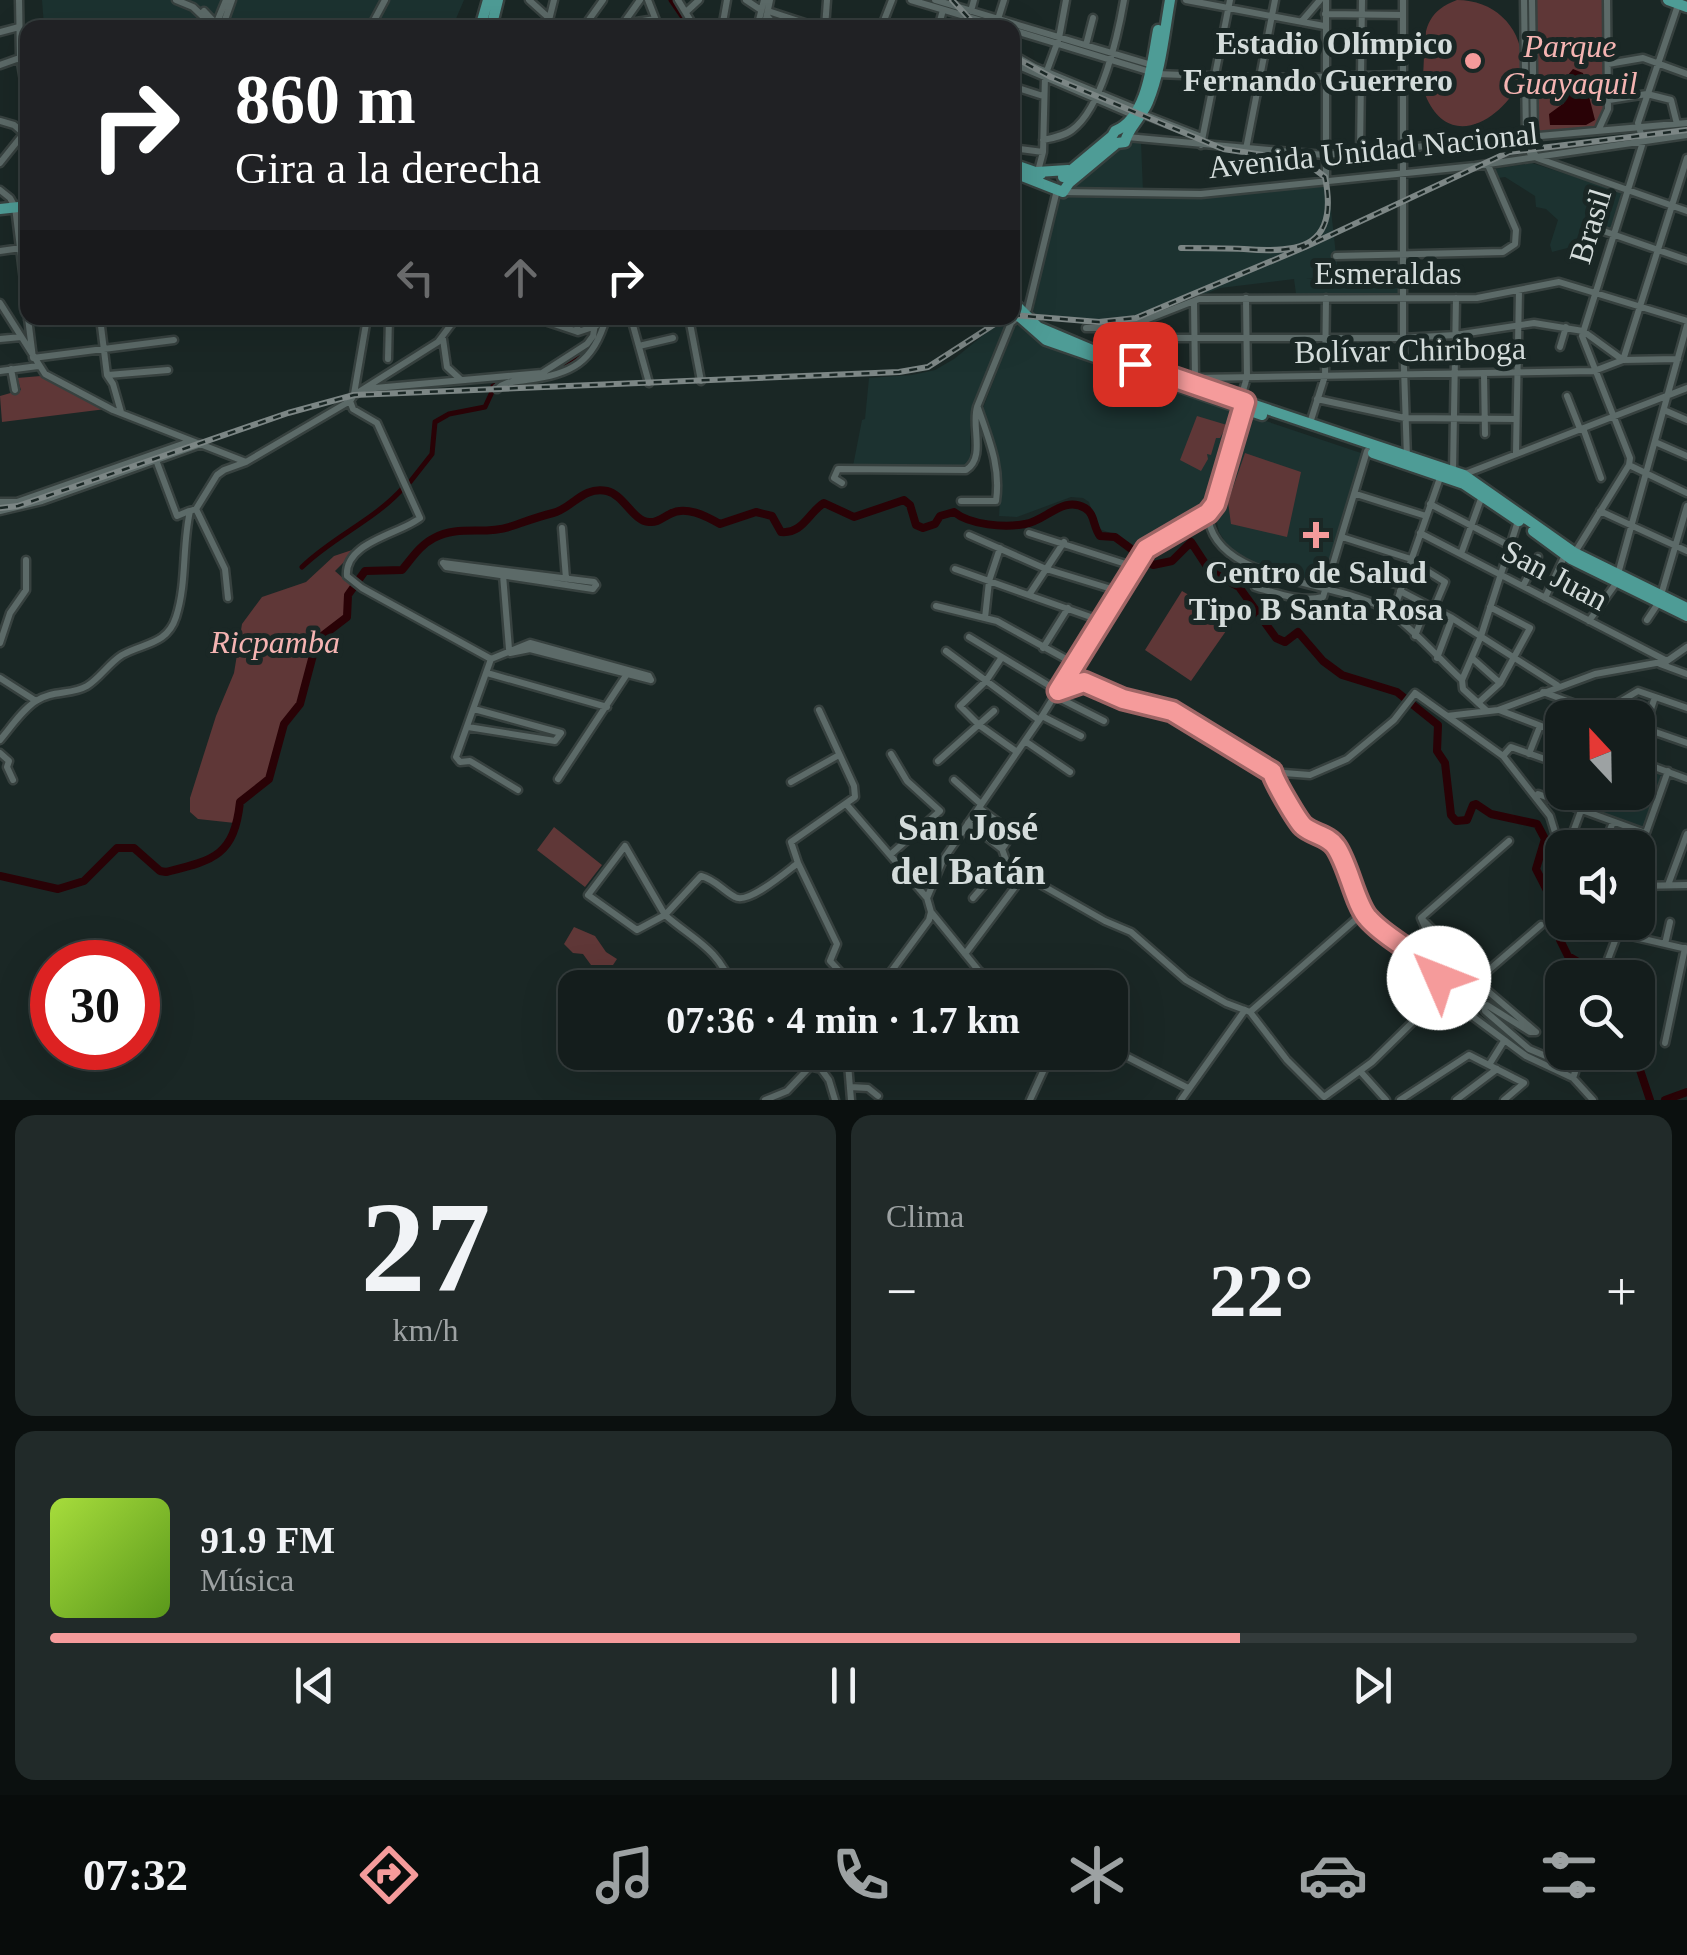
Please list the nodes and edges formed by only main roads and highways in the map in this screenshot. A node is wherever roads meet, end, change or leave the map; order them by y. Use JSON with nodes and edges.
{"nodes":[{"id":1,"x":1167,"y":0,"type":"edge"},
{"id":2,"x":1129,"y":128,"type":"junction"},
{"id":3,"x":1082,"y":163,"type":"junction"},
{"id":4,"x":1020,"y":169,"type":"edge"},
{"id":5,"x":1020,"y":171,"type":"edge"},
{"id":6,"x":1037,"y":172,"type":"junction"},
{"id":7,"x":1060,"y":186,"type":"junction"},
{"id":8,"x":1021,"y":315,"type":"edge"},
{"id":9,"x":1243,"y":404,"type":"junction"},
{"id":10,"x":1402,"y":455,"type":"junction"},
{"id":11,"x":1453,"y":474,"type":"junction"},
{"id":12,"x":1570,"y":556,"type":"junction"},
{"id":13,"x":1687,"y":612,"type":"edge"}],
"edges":[{"from":1,"to":2,"type":"main road"},
{"from":2,"to":3,"type":"main road"},
{"from":2,"to":7,"type":"main road"},
{"from":3,"to":6,"type":"main road"},
{"from":3,"to":7,"type":"main road"},
{"from":4,"to":6,"type":"main road"},
{"from":5,"to":7,"type":"main road"},
{"from":6,"to":7,"type":"main road"},
{"from":8,"to":9,"type":"main road"},
{"from":8,"to":9,"type":"main road"},
{"from":9,"to":10,"type":"main road"},
{"from":9,"to":10,"type":"main road"},
{"from":10,"to":11,"type":"main road"},
{"from":11,"to":12,"type":"main road"},
{"from":11,"to":12,"type":"main road"},
{"from":12,"to":13,"type":"main road"}]}
